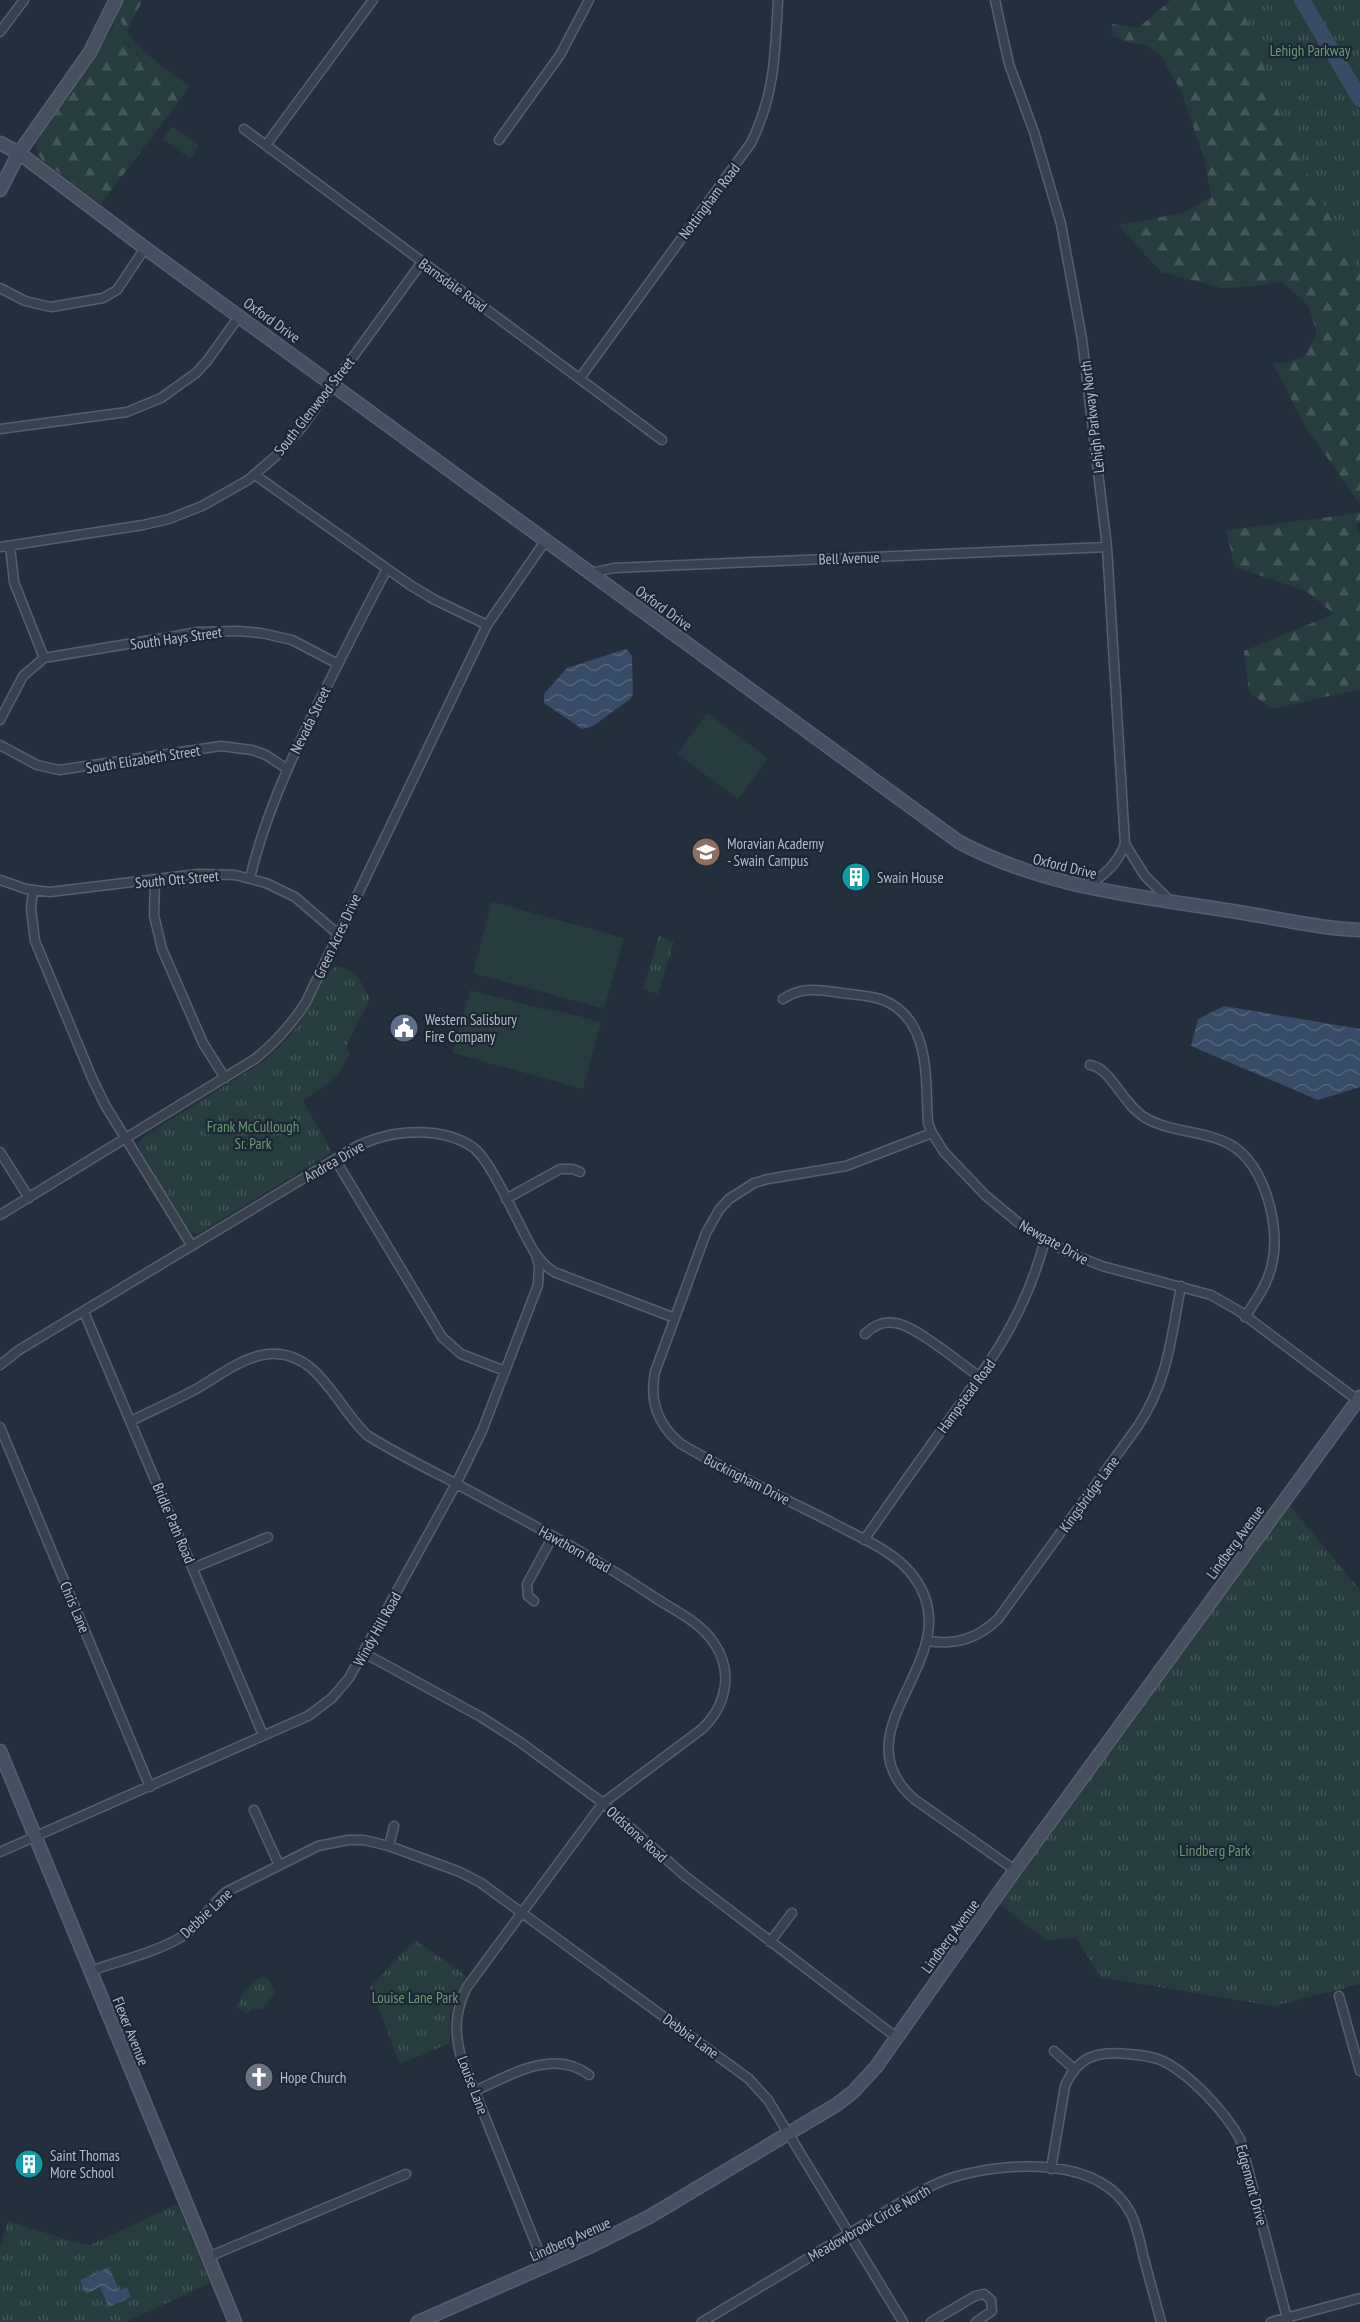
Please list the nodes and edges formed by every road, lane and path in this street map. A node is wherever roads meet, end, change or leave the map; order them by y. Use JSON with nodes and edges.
{"nodes":[{"id":1,"x":24,"y":0,"type":"edge"},
{"id":2,"x":116,"y":0,"type":"edge"},
{"id":3,"x":373,"y":0,"type":"edge"},
{"id":4,"x":589,"y":0,"type":"edge"},
{"id":5,"x":778,"y":0,"type":"edge"},
{"id":6,"x":995,"y":0,"type":"edge"},
{"id":7,"x":0,"y":32,"type":"edge"},
{"id":8,"x":244,"y":129,"type":"dead end"},
{"id":9,"x":499,"y":140,"type":"dead end"},
{"id":10,"x":0,"y":143,"type":"edge"},
{"id":11,"x":266,"y":145,"type":"junction"},
{"id":12,"x":19,"y":153,"type":"junction"},
{"id":13,"x":0,"y":190,"type":"edge"},
{"id":14,"x":145,"y":248,"type":"junction"},
{"id":15,"x":422,"y":262,"type":"junction"},
{"id":16,"x":0,"y":288,"type":"edge"},
{"id":17,"x":240,"y":315,"type":"junction"},
{"id":18,"x":580,"y":378,"type":"junction"},
{"id":19,"x":333,"y":383,"type":"junction"},
{"id":20,"x":0,"y":429,"type":"edge"},
{"id":21,"x":662,"y":440,"type":"dead end"},
{"id":22,"x":255,"y":475,"type":"junction"},
{"id":23,"x":546,"y":540,"type":"junction"},
{"id":24,"x":10,"y":546,"type":"junction"},
{"id":25,"x":0,"y":547,"type":"edge"},
{"id":26,"x":1107,"y":547,"type":"junction"},
{"id":27,"x":387,"y":568,"type":"junction"},
{"id":28,"x":591,"y":573,"type":"junction"},
{"id":29,"x":487,"y":625,"type":"junction"},
{"id":30,"x":44,"y":658,"type":"junction"},
{"id":31,"x":338,"y":664,"type":"junction"},
{"id":32,"x":0,"y":720,"type":"edge"},
{"id":33,"x":0,"y":745,"type":"edge"},
{"id":34,"x":287,"y":769,"type":"junction"},
{"id":35,"x":1125,"y":844,"type":"junction"},
{"id":36,"x":250,"y":878,"type":"junction"},
{"id":37,"x":0,"y":880,"type":"edge"},
{"id":38,"x":155,"y":880,"type":"junction"},
{"id":39,"x":1085,"y":887,"type":"junction"},
{"id":40,"x":33,"y":890,"type":"junction"},
{"id":41,"x":1170,"y":901,"type":"junction"},
{"id":42,"x":1360,"y":930,"type":"edge"},
{"id":43,"x":338,"y":934,"type":"junction"},
{"id":44,"x":783,"y":999,"type":"dead end"},
{"id":45,"x":1090,"y":1065,"type":"dead end"},
{"id":46,"x":225,"y":1078,"type":"junction"},
{"id":47,"x":932,"y":1133,"type":"junction"},
{"id":48,"x":127,"y":1139,"type":"junction"},
{"id":49,"x":0,"y":1152,"type":"edge"},
{"id":50,"x":335,"y":1159,"type":"junction"},
{"id":51,"x":580,"y":1172,"type":"dead end"},
{"id":52,"x":28,"y":1198,"type":"junction"},
{"id":53,"x":506,"y":1199,"type":"junction"},
{"id":54,"x":0,"y":1215,"type":"edge"},
{"id":55,"x":1045,"y":1240,"type":"junction"},
{"id":56,"x":192,"y":1246,"type":"junction"},
{"id":57,"x":536,"y":1255,"type":"junction"},
{"id":58,"x":1181,"y":1286,"type":"junction"},
{"id":59,"x":84,"y":1312,"type":"junction"},
{"id":60,"x":1245,"y":1317,"type":"junction"},
{"id":61,"x":675,"y":1318,"type":"junction"},
{"id":62,"x":865,"y":1334,"type":"dead end"},
{"id":63,"x":0,"y":1365,"type":"edge"},
{"id":64,"x":505,"y":1371,"type":"junction"},
{"id":65,"x":980,"y":1377,"type":"junction"},
{"id":66,"x":1359,"y":1400,"type":"edge"},
{"id":67,"x":131,"y":1420,"type":"junction"},
{"id":68,"x":0,"y":1427,"type":"edge"},
{"id":69,"x":456,"y":1484,"type":"junction"},
{"id":70,"x":553,"y":1536,"type":"junction"},
{"id":71,"x":268,"y":1537,"type":"dead end"},
{"id":72,"x":864,"y":1540,"type":"junction"},
{"id":73,"x":193,"y":1568,"type":"junction"},
{"id":74,"x":534,"y":1601,"type":"dead end"},
{"id":75,"x":928,"y":1641,"type":"junction"},
{"id":76,"x":364,"y":1653,"type":"junction"},
{"id":77,"x":263,"y":1735,"type":"junction"},
{"id":78,"x":0,"y":1751,"type":"edge"},
{"id":79,"x":150,"y":1787,"type":"junction"},
{"id":80,"x":603,"y":1803,"type":"junction"},
{"id":81,"x":254,"y":1809,"type":"dead end"},
{"id":82,"x":394,"y":1826,"type":"dead end"},
{"id":83,"x":36,"y":1838,"type":"junction"},
{"id":84,"x":389,"y":1846,"type":"junction"},
{"id":85,"x":0,"y":1852,"type":"edge"},
{"id":86,"x":279,"y":1864,"type":"junction"},
{"id":87,"x":1015,"y":1870,"type":"junction"},
{"id":88,"x":521,"y":1912,"type":"junction"},
{"id":89,"x":792,"y":1913,"type":"dead end"},
{"id":90,"x":770,"y":1942,"type":"junction"},
{"id":91,"x":91,"y":1971,"type":"junction"},
{"id":92,"x":1339,"y":1996,"type":"dead end"},
{"id":93,"x":896,"y":2037,"type":"junction"},
{"id":94,"x":1357,"y":2049,"type":"edge"},
{"id":95,"x":1054,"y":2051,"type":"dead end"},
{"id":96,"x":1074,"y":2069,"type":"junction"},
{"id":97,"x":1360,"y":2071,"type":"edge"},
{"id":98,"x":589,"y":2075,"type":"dead end"},
{"id":99,"x":475,"y":2091,"type":"junction"},
{"id":100,"x":790,"y":2134,"type":"junction"},
{"id":101,"x":1051,"y":2169,"type":"junction"},
{"id":102,"x":406,"y":2174,"type":"dead end"},
{"id":103,"x":848,"y":2234,"type":"junction"},
{"id":104,"x":208,"y":2257,"type":"junction"},
{"id":105,"x":545,"y":2266,"type":"junction"},
{"id":106,"x":1360,"y":2298,"type":"edge"},
{"id":107,"x":436,"y":2319,"type":"edge"},
{"id":108,"x":1288,"y":2320,"type":"edge"},
{"id":109,"x":235,"y":2322,"type":"edge"},
{"id":110,"x":418,"y":2322,"type":"edge"},
{"id":111,"x":702,"y":2322,"type":"edge"},
{"id":112,"x":903,"y":2322,"type":"edge"},
{"id":113,"x":931,"y":2322,"type":"edge"},
{"id":114,"x":976,"y":2322,"type":"edge"},
{"id":115,"x":1161,"y":2322,"type":"edge"},
{"id":116,"x":1271,"y":2322,"type":"edge"}],
"edges":[{"from":1,"to":7,"type":"street"},
{"from":2,"to":12,"type":"street"},
{"from":3,"to":11,"type":"street"},
{"from":4,"to":9,"type":"street"},
{"from":5,"to":18,"type":"street","name":"Nottingham Road"},
{"from":6,"to":26,"type":"street","name":"Lehigh Parkway North"},
{"from":8,"to":11,"type":"street","name":"Barnsdale Road"},
{"from":10,"to":12,"type":"street","name":"Oxford Drive"},
{"from":11,"to":15,"type":"street","name":"Barnsdale Road"},
{"from":12,"to":13,"type":"street"},
{"from":12,"to":14,"type":"street","name":"Oxford Drive"},
{"from":14,"to":16,"type":"street"},
{"from":14,"to":17,"type":"street","name":"Oxford Drive"},
{"from":15,"to":18,"type":"street","name":"Barnsdale Road"},
{"from":15,"to":19,"type":"street","name":"South Glenwood Street"},
{"from":17,"to":19,"type":"street","name":"Oxford Drive"},
{"from":17,"to":20,"type":"street"},
{"from":18,"to":21,"type":"street","name":"Barnsdale Road"},
{"from":19,"to":22,"type":"street","name":"South Glenwood Street"},
{"from":19,"to":23,"type":"street","name":"Oxford Drive"},
{"from":22,"to":24,"type":"street","name":"South Glenwood Street"},
{"from":22,"to":27,"type":"street"},
{"from":23,"to":28,"type":"street","name":"Oxford Drive"},
{"from":23,"to":29,"type":"street","name":"Green Acres Drive"},
{"from":24,"to":25,"type":"street","name":"South Glenwood Street"},
{"from":24,"to":30,"type":"street"},
{"from":26,"to":28,"type":"street","name":"Bell Avenue"},
{"from":26,"to":35,"type":"street","name":"Lehigh Parkway North"},
{"from":27,"to":29,"type":"street"},
{"from":27,"to":31,"type":"street","name":"Nevada Street"},
{"from":28,"to":39,"type":"street","name":"Oxford Drive"},
{"from":29,"to":43,"type":"street","name":"Green Acres Drive"},
{"from":30,"to":31,"type":"street","name":"South Hays Street"},
{"from":30,"to":32,"type":"street"},
{"from":31,"to":34,"type":"street","name":"Nevada Street"},
{"from":33,"to":34,"type":"street","name":"South Elizabeth Street"},
{"from":34,"to":36,"type":"street","name":"Nevada Street"},
{"from":35,"to":39,"type":"street"},
{"from":35,"to":41,"type":"street","name":"Lehigh Parkway North"},
{"from":36,"to":38,"type":"street","name":"South Ott Street"},
{"from":36,"to":43,"type":"street","name":"South Ott Street"},
{"from":37,"to":40,"type":"street","name":"South Ott Street"},
{"from":38,"to":40,"type":"street","name":"South Ott Street"},
{"from":38,"to":46,"type":"street"},
{"from":39,"to":41,"type":"street","name":"Oxford Drive"},
{"from":40,"to":48,"type":"street"},
{"from":41,"to":42,"type":"street","name":"Oxford Drive"},
{"from":43,"to":46,"type":"street","name":"Green Acres Drive"},
{"from":44,"to":47,"type":"street","name":"Newgate Drive"},
{"from":45,"to":60,"type":"street"},
{"from":46,"to":48,"type":"street","name":"Green Acres Drive"},
{"from":47,"to":55,"type":"street","name":"Newgate Drive"},
{"from":47,"to":61,"type":"street","name":"Buckingham Drive"},
{"from":48,"to":52,"type":"street","name":"Green Acres Drive"},
{"from":48,"to":56,"type":"street"},
{"from":49,"to":52,"type":"street"},
{"from":50,"to":53,"type":"street","name":"Andrea Drive"},
{"from":50,"to":56,"type":"street","name":"Andrea Drive"},
{"from":50,"to":64,"type":"street"},
{"from":51,"to":53,"type":"street"},
{"from":52,"to":54,"type":"street","name":"Green Acres Drive"},
{"from":53,"to":57,"type":"street","name":"Andrea Drive"},
{"from":55,"to":58,"type":"street","name":"Newgate Drive"},
{"from":55,"to":65,"type":"street","name":"Hampstead Road"},
{"from":56,"to":59,"type":"street","name":"Andrea Drive"},
{"from":57,"to":61,"type":"street","name":"Andrea Drive"},
{"from":57,"to":64,"type":"street","name":"Windy Hill Road"},
{"from":58,"to":60,"type":"street","name":"Newgate Drive"},
{"from":58,"to":75,"type":"street","name":"Kingsbridge Lane"},
{"from":59,"to":63,"type":"street","name":"Andrea Drive"},
{"from":59,"to":67,"type":"street","name":"Bridle Path Road"},
{"from":60,"to":66,"type":"street","name":"Newgate Drive"},
{"from":61,"to":72,"type":"street","name":"Buckingham Drive"},
{"from":62,"to":65,"type":"street"},
{"from":64,"to":69,"type":"street","name":"Windy Hill Road"},
{"from":65,"to":72,"type":"street","name":"Hampstead Road"},
{"from":66,"to":87,"type":"street","name":"Lindberg Avenue"},
{"from":67,"to":69,"type":"street","name":"Hawthorn Road"},
{"from":67,"to":73,"type":"street","name":"Bridle Path Road"},
{"from":68,"to":79,"type":"street","name":"Chris Lane"},
{"from":69,"to":70,"type":"street","name":"Hawthorn Road"},
{"from":69,"to":76,"type":"street","name":"Windy Hill Road"},
{"from":70,"to":74,"type":"street"},
{"from":70,"to":80,"type":"street","name":"Hawthorn Road"},
{"from":71,"to":73,"type":"street"},
{"from":72,"to":75,"type":"street","name":"Buckingham Drive"},
{"from":73,"to":77,"type":"street","name":"Bridle Path Road"},
{"from":75,"to":87,"type":"street","name":"Buckingham Drive"},
{"from":76,"to":77,"type":"street","name":"Windy Hill Road"},
{"from":76,"to":80,"type":"street","name":"Oldstone Road"},
{"from":77,"to":79,"type":"street","name":"Windy Hill Road"},
{"from":78,"to":83,"type":"street","name":"Flexer Avenue"},
{"from":79,"to":83,"type":"street","name":"Windy Hill Road"},
{"from":80,"to":88,"type":"street","name":"Hawthorn Road"},
{"from":80,"to":90,"type":"street","name":"Oldstone Road"},
{"from":81,"to":86,"type":"street"},
{"from":82,"to":84,"type":"street"},
{"from":83,"to":85,"type":"street","name":"Windy Hill Road"},
{"from":83,"to":91,"type":"street","name":"Flexer Avenue"},
{"from":84,"to":86,"type":"street","name":"Debbie Lane"},
{"from":84,"to":88,"type":"street","name":"Debbie Lane"},
{"from":86,"to":91,"type":"street","name":"Debbie Lane"},
{"from":87,"to":93,"type":"street","name":"Lindberg Avenue"},
{"from":88,"to":99,"type":"street","name":"Louise Lane"},
{"from":88,"to":100,"type":"street","name":"Debbie Lane"},
{"from":89,"to":90,"type":"street"},
{"from":90,"to":93,"type":"street","name":"Oldstone Road"},
{"from":91,"to":104,"type":"street","name":"Flexer Avenue"},
{"from":92,"to":94,"type":"street"},
{"from":93,"to":100,"type":"street","name":"Lindberg Avenue"},
{"from":94,"to":97,"type":"street"},
{"from":95,"to":96,"type":"street"},
{"from":96,"to":101,"type":"street"},
{"from":96,"to":108,"type":"street","name":"Edgemont Drive"},
{"from":98,"to":99,"type":"street"},
{"from":99,"to":105,"type":"street","name":"Louise Lane"},
{"from":100,"to":103,"type":"street","name":"Debbie Lane"},
{"from":100,"to":105,"type":"street","name":"Lindberg Avenue"},
{"from":101,"to":103,"type":"street","name":"Meadowbrook Circle North"},
{"from":101,"to":115,"type":"street","name":"Meadowbrook Circle North"},
{"from":102,"to":104,"type":"street"},
{"from":103,"to":111,"type":"street","name":"Meadowbrook Circle North"},
{"from":103,"to":112,"type":"street","name":"Debbie Lane"},
{"from":104,"to":109,"type":"street","name":"Flexer Avenue"},
{"from":105,"to":107,"type":"street","name":"Lindberg Avenue"},
{"from":106,"to":108,"type":"street"},
{"from":107,"to":110,"type":"street","name":"Lindberg Avenue"},
{"from":108,"to":116,"type":"street"},
{"from":113,"to":114,"type":"street"}]}
